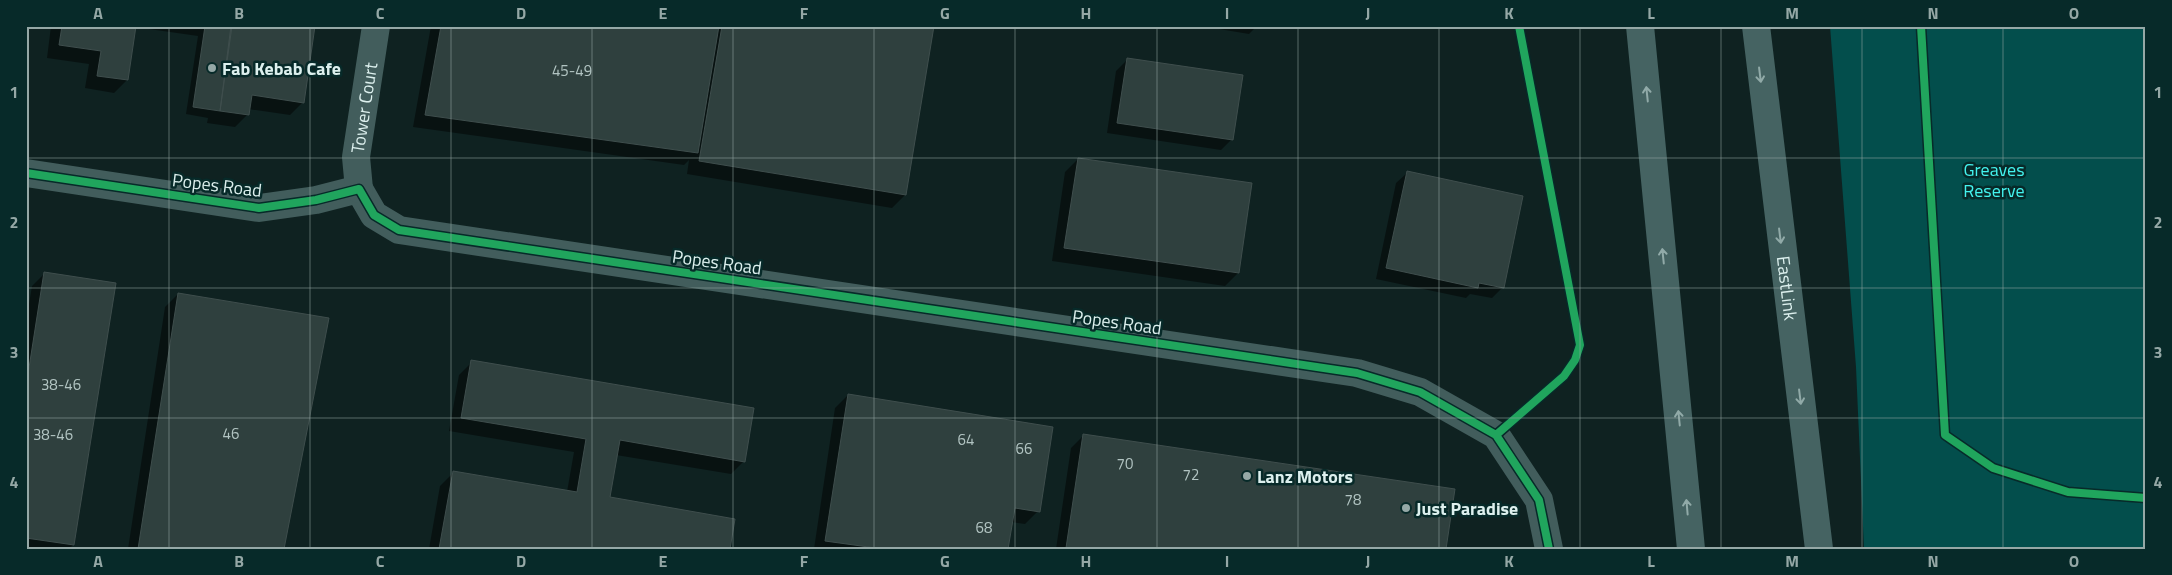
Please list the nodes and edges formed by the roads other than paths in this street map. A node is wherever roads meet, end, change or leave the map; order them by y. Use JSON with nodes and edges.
{"nodes":[{"id":1,"x":376,"y":26,"type":"edge"},
{"id":2,"x":1640,"y":26,"type":"edge"},
{"id":3,"x":1756,"y":26,"type":"edge"},
{"id":4,"x":26,"y":173,"type":"edge"},
{"id":5,"x":359,"y":189,"type":"junction"},
{"id":6,"x":1549,"y":549,"type":"edge"},
{"id":7,"x":1691,"y":549,"type":"edge"},
{"id":8,"x":1819,"y":549,"type":"edge"}],
"edges":[{"from":1,"to":5,"type":"street","name":"Tower Court"},
{"from":7,"to":2,"type":"highway","one_way":true},
{"from":3,"to":8,"type":"highway","name":"EastLink","one_way":true},
{"from":4,"to":5,"type":"street","name":"Popes Road"},
{"from":5,"to":6,"type":"street","name":"Popes Road"}]}
